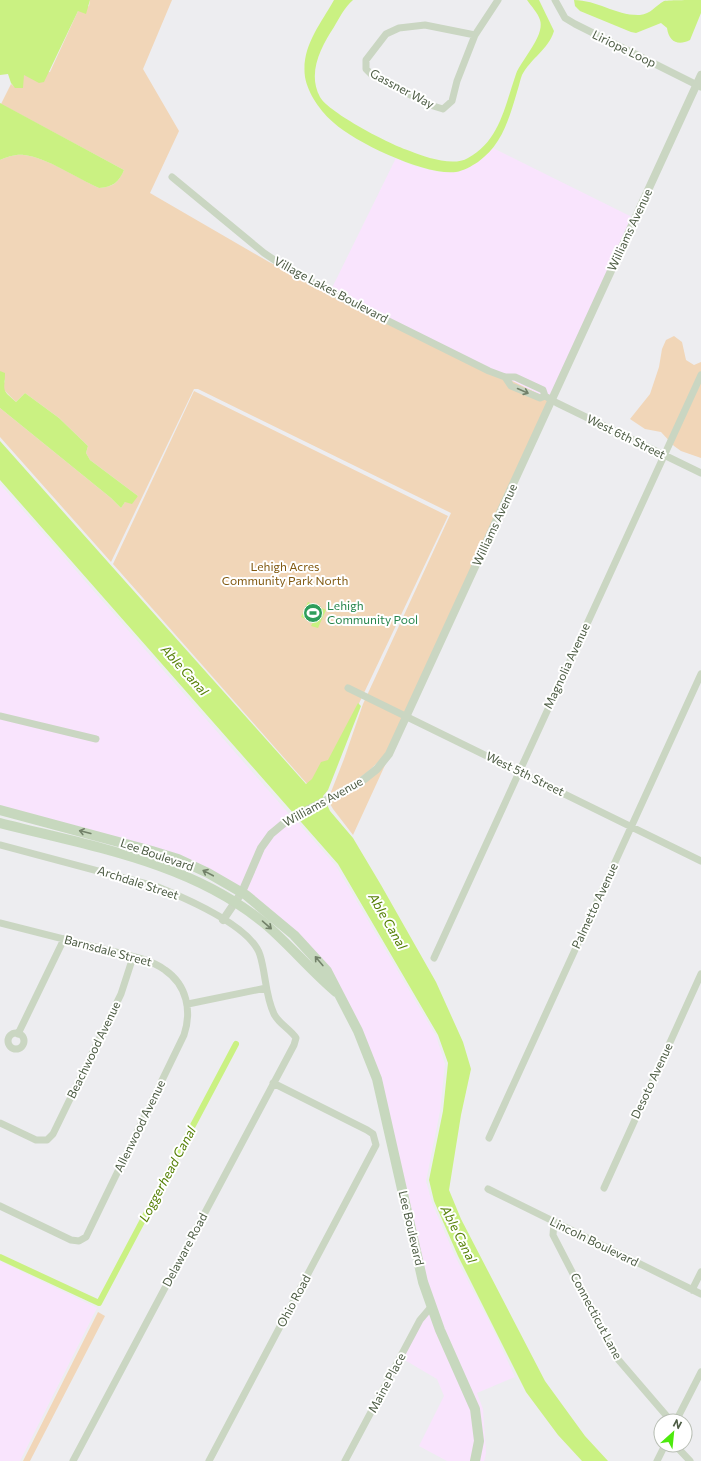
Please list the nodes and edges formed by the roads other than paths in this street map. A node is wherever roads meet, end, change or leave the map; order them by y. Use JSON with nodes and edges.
{"nodes":[{"id":1,"x":498,"y":0,"type":"edge"},
{"id":2,"x":557,"y":2,"type":"edge"},
{"id":3,"x":475,"y":35,"type":"junction"},
{"id":4,"x":701,"y":74,"type":"edge"},
{"id":5,"x":699,"y":86,"type":"edge"},
{"id":6,"x":172,"y":177,"type":"dead end"},
{"id":7,"x":701,"y":375,"type":"edge"},
{"id":8,"x":549,"y":398,"type":"junction"},
{"id":9,"x":664,"y":455,"type":"junction"},
{"id":10,"x":701,"y":473,"type":"edge"},
{"id":11,"x":701,"y":674,"type":"edge"},
{"id":12,"x":348,"y":688,"type":"dead end"},
{"id":13,"x":0,"y":716,"type":"edge"},
{"id":14,"x":407,"y":717,"type":"junction"},
{"id":15,"x":96,"y":739,"type":"dead end"},
{"id":16,"x":519,"y":772,"type":"junction"},
{"id":17,"x":0,"y":810,"type":"edge"},
{"id":18,"x":0,"y":817,"type":"edge"},
{"id":19,"x":39,"y":820,"type":"junction"},
{"id":20,"x":0,"y":823,"type":"edge"},
{"id":21,"x":631,"y":827,"type":"junction"},
{"id":22,"x":0,"y":845,"type":"edge"},
{"id":23,"x":701,"y":861,"type":"edge"},
{"id":24,"x":242,"y":892,"type":"junction"},
{"id":25,"x":235,"y":902,"type":"junction"},
{"id":26,"x":224,"y":920,"type":"junction"},
{"id":27,"x":0,"y":923,"type":"edge"},
{"id":28,"x":64,"y":939,"type":"junction"},
{"id":29,"x":133,"y":957,"type":"junction"},
{"id":30,"x":434,"y":958,"type":"dead end"},
{"id":31,"x":701,"y":974,"type":"edge"},
{"id":32,"x":266,"y":988,"type":"junction"},
{"id":33,"x":339,"y":995,"type":"junction"},
{"id":34,"x":188,"y":1004,"type":"junction"},
{"id":35,"x":18,"y":1034,"type":"dead end"},
{"id":36,"x":296,"y":1038,"type":"joint"},
{"id":37,"x":273,"y":1083,"type":"junction"},
{"id":38,"x":0,"y":1123,"type":"edge"},
{"id":39,"x":489,"y":1138,"type":"dead end"},
{"id":40,"x":604,"y":1188,"type":"dead end"},
{"id":41,"x":488,"y":1189,"type":"dead end"},
{"id":42,"x":0,"y":1206,"type":"edge"},
{"id":43,"x":554,"y":1222,"type":"junction"},
{"id":44,"x":701,"y":1272,"type":"edge"},
{"id":45,"x":692,"y":1290,"type":"junction"},
{"id":46,"x":701,"y":1294,"type":"edge"},
{"id":47,"x":431,"y":1307,"type":"junction"},
{"id":48,"x":701,"y":1372,"type":"edge"},
{"id":49,"x":664,"y":1413,"type":"edge"},
{"id":50,"x":680,"y":1413,"type":"edge"},
{"id":51,"x":682,"y":1453,"type":"edge"},
{"id":52,"x":73,"y":1461,"type":"edge"},
{"id":53,"x":209,"y":1461,"type":"edge"},
{"id":54,"x":345,"y":1461,"type":"edge"},
{"id":55,"x":475,"y":1461,"type":"edge"},
{"id":56,"x":690,"y":1461,"type":"edge"}],
"edges":[{"from":1,"to":3,"type":"street","name":"Gassner Way"},
{"from":2,"to":5,"type":"street","name":"Liriope Loop"},
{"from":3,"to":3,"type":"street","name":"Gassner Way"},
{"from":4,"to":5,"type":"street","name":"Williams Avenue"},
{"from":5,"to":8,"type":"street","name":"Williams Avenue"},
{"from":6,"to":8,"type":"street","name":"Village Lakes Boulevard"},
{"from":7,"to":9,"type":"street","name":"Magnolia Avenue"},
{"from":8,"to":9,"type":"street","name":"West 6th Street"},
{"from":8,"to":14,"type":"street","name":"Williams Avenue"},
{"from":9,"to":10,"type":"street","name":"West 6th Street"},
{"from":9,"to":16,"type":"street","name":"Magnolia Avenue"},
{"from":11,"to":21,"type":"street","name":"Palmetto Avenue"},
{"from":12,"to":14,"type":"street","name":"West 5th Street"},
{"from":13,"to":15,"type":"street"},
{"from":14,"to":16,"type":"street","name":"West 5th Street"},
{"from":14,"to":24,"type":"street","name":"Williams Avenue"},
{"from":16,"to":21,"type":"street","name":"West 5th Street"},
{"from":16,"to":30,"type":"street","name":"Magnolia Avenue"},
{"from":17,"to":19,"type":"main road","name":"Lee Boulevard"},
{"from":18,"to":19,"type":"main road"},
{"from":24,"to":19,"type":"main road","name":"Lee Boulevard","one_way":true},
{"from":20,"to":25,"type":"main road","name":"Lee Boulevard"},
{"from":21,"to":23,"type":"street","name":"West 5th Street"},
{"from":21,"to":39,"type":"street","name":"Palmetto Avenue"},
{"from":22,"to":26,"type":"street","name":"Archdale Street"},
{"from":24,"to":25,"type":"street","name":"Williams Avenue"},
{"from":33,"to":24,"type":"main road","name":"Lee Boulevard","one_way":true},
{"from":25,"to":26,"type":"street","name":"Williams Avenue"},
{"from":25,"to":33,"type":"main road","name":"Lee Boulevard","one_way":true},
{"from":26,"to":32,"type":"street","name":"Archdale Street"},
{"from":27,"to":28,"type":"street","name":"Barnsdale Street"},
{"from":28,"to":29,"type":"street","name":"Barnsdale Street"},
{"from":28,"to":35,"type":"street"},
{"from":29,"to":34,"type":"street","name":"Barnsdale Street"},
{"from":29,"to":38,"type":"street","name":"Beachwood Avenue"},
{"from":31,"to":40,"type":"street","name":"Desoto Avenue"},
{"from":32,"to":34,"type":"street"},
{"from":32,"to":36,"type":"street","name":"Archdale Street"},
{"from":33,"to":47,"type":"main road","name":"Lee Boulevard"},
{"from":34,"to":42,"type":"street","name":"Allenwood Avenue"},
{"from":36,"to":37,"type":"street","name":"Delaware Road"},
{"from":37,"to":52,"type":"street","name":"Delaware Road"},
{"from":37,"to":53,"type":"street","name":"Ohio Road"},
{"from":41,"to":43,"type":"street","name":"Lincoln Boulevard"},
{"from":43,"to":45,"type":"street","name":"Lincoln Boulevard"},
{"from":43,"to":49,"type":"street","name":"Connecticut Lane"},
{"from":44,"to":45,"type":"street"},
{"from":45,"to":46,"type":"street","name":"Lincoln Boulevard"},
{"from":47,"to":54,"type":"street","name":"Maine Place"},
{"from":47,"to":55,"type":"main road","name":"Lee Boulevard"},
{"from":48,"to":50,"type":"street"},
{"from":51,"to":56,"type":"street"}]}
